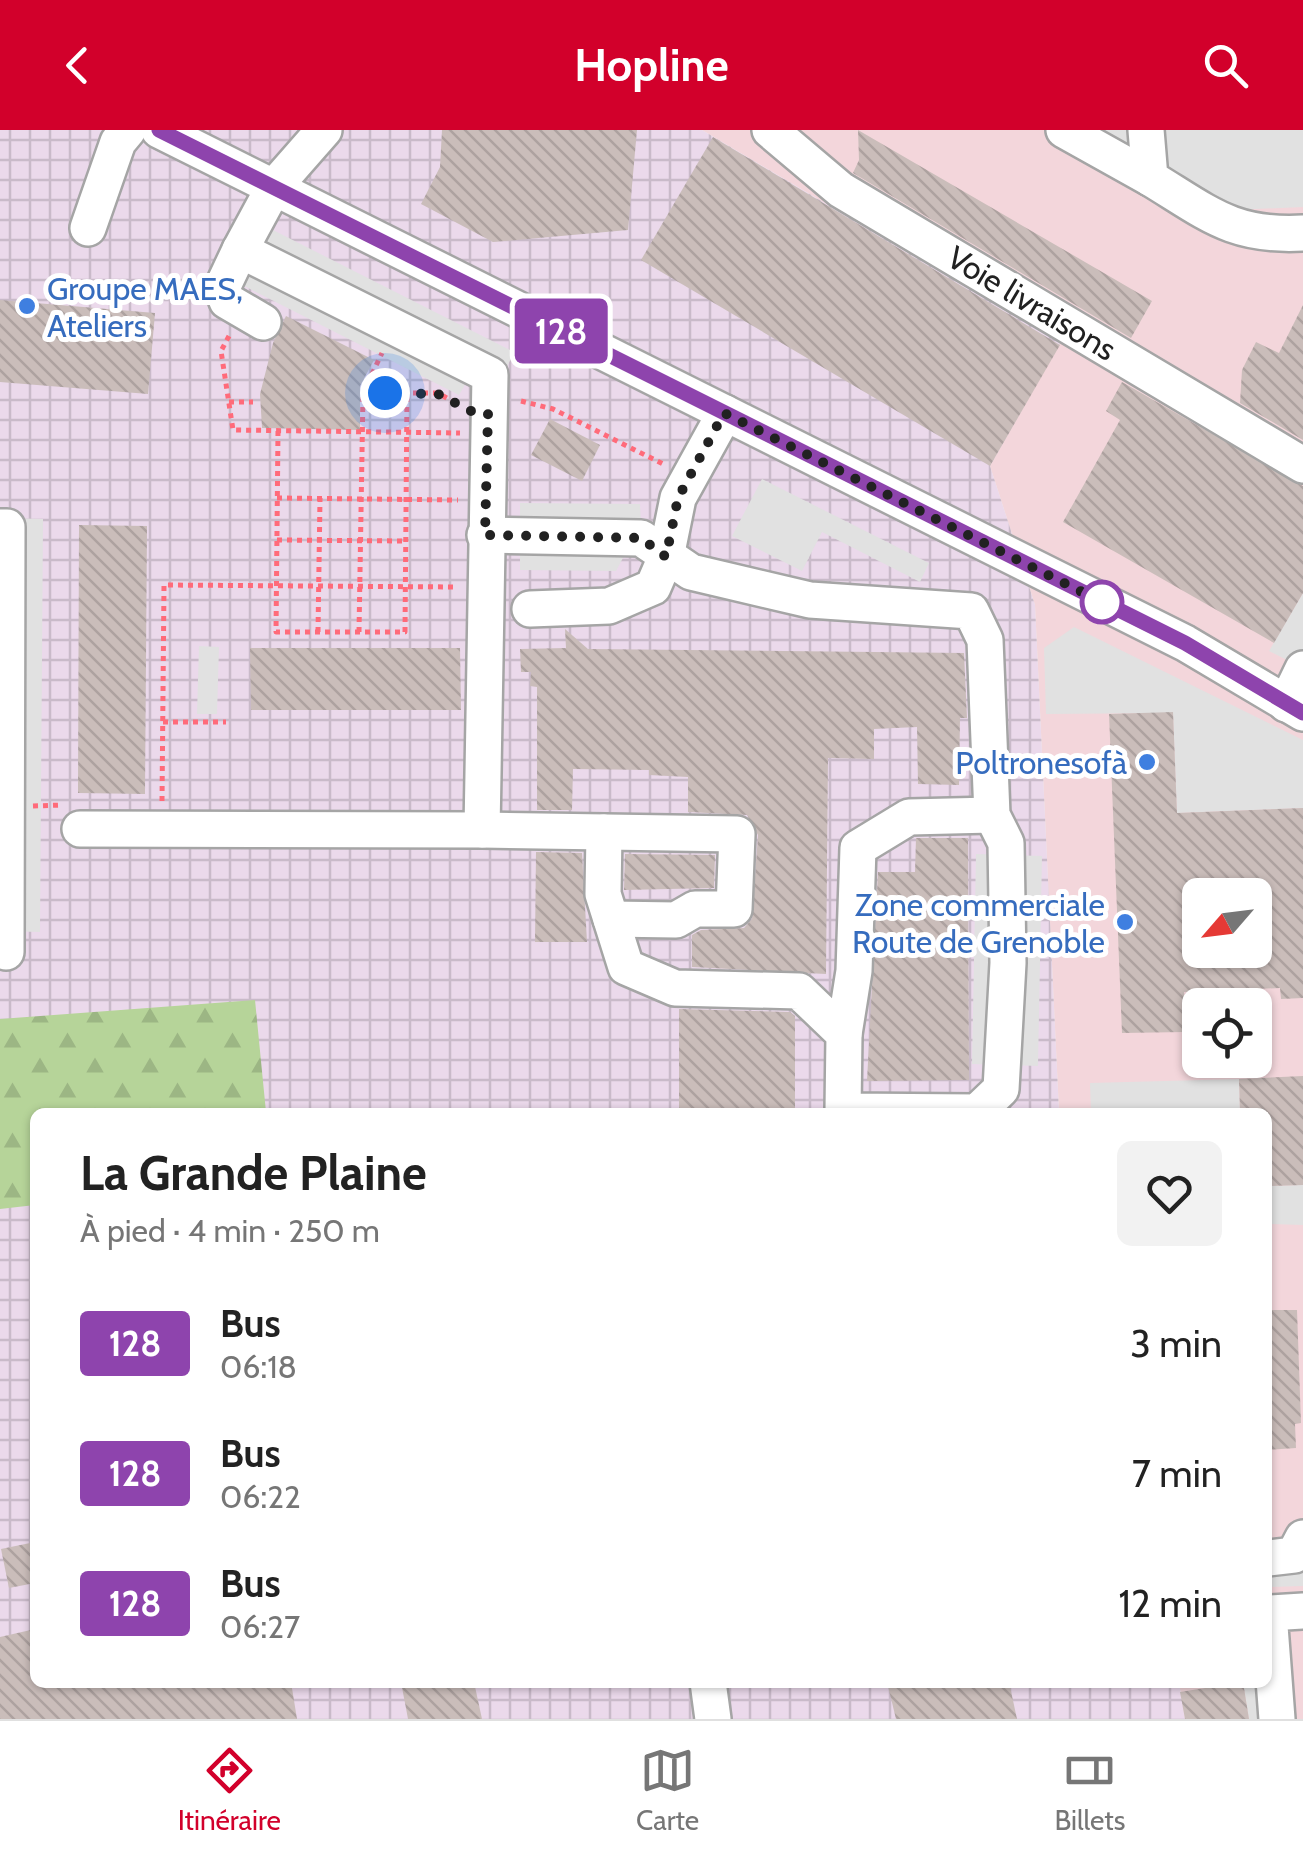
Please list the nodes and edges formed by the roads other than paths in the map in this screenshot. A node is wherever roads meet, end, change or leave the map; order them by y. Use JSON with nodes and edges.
{"nodes":[{"id":1,"x":128,"y":130,"type":"edge"},
{"id":2,"x":324,"y":130,"type":"edge"},
{"id":3,"x":770,"y":130,"type":"edge"},
{"id":4,"x":1064,"y":130,"type":"edge"},
{"id":5,"x":1146,"y":130,"type":"edge"},
{"id":6,"x":175,"y":134,"type":"edge"},
{"id":7,"x":1150,"y":178,"type":"junction"},
{"id":8,"x":274,"y":187,"type":"junction"},
{"id":9,"x":88,"y":228,"type":"dead end"},
{"id":10,"x":1303,"y":233,"type":"edge"},
{"id":11,"x":240,"y":250,"type":"junction"},
{"id":12,"x":252,"y":316,"type":"road end"},
{"id":13,"x":724,"y":413,"type":"junction"},
{"id":14,"x":1303,"y":465,"type":"edge"},
{"id":15,"x":0,"y":527,"type":"edge"},
{"id":16,"x":485,"y":535,"type":"junction"},
{"id":17,"x":666,"y":557,"type":"junction"},
{"id":18,"x":530,"y":608,"type":"dead end"},
{"id":19,"x":1298,"y":692,"type":"edge"},
{"id":20,"x":992,"y":815,"type":"junction"},
{"id":21,"x":80,"y":830,"type":"road end"},
{"id":22,"x":482,"y":830,"type":"junction"},
{"id":23,"x":604,"y":832,"type":"junction"},
{"id":24,"x":611,"y":919,"type":"junction"},
{"id":25,"x":6,"y":952,"type":"dead end"},
{"id":26,"x":844,"y":1034,"type":"junction"},
{"id":27,"x":843,"y":1108,"type":"edge"},
{"id":28,"x":981,"y":1108,"type":"edge"},
{"id":29,"x":1303,"y":1538,"type":"edge"},
{"id":30,"x":1272,"y":1558,"type":"edge"},
{"id":31,"x":1303,"y":1611,"type":"edge"},
{"id":32,"x":1272,"y":1612,"type":"edge"},
{"id":33,"x":1272,"y":1652,"type":"edge"},
{"id":34,"x":709,"y":1688,"type":"edge"},
{"id":35,"x":712,"y":1719,"type":"edge"},
{"id":36,"x":1277,"y":1719,"type":"edge"}],
"edges":[{"from":1,"to":9,"type":"street"},
{"from":2,"to":8,"type":"street"},
{"from":3,"to":14,"type":"street","name":"Voie livraisons"},
{"from":4,"to":7,"type":"street"},
{"from":5,"to":7,"type":"street"},
{"from":6,"to":8,"type":"street"},
{"from":7,"to":10,"type":"street"},
{"from":8,"to":11,"type":"street"},
{"from":8,"to":13,"type":"street"},
{"from":11,"to":12,"type":"street"},
{"from":11,"to":16,"type":"street"},
{"from":13,"to":17,"type":"street"},
{"from":13,"to":19,"type":"street"},
{"from":15,"to":25,"type":"street"},
{"from":16,"to":17,"type":"street"},
{"from":16,"to":22,"type":"street"},
{"from":17,"to":18,"type":"street"},
{"from":17,"to":20,"type":"street"},
{"from":20,"to":26,"type":"street"},
{"from":20,"to":28,"type":"street"},
{"from":21,"to":22,"type":"street"},
{"from":22,"to":23,"type":"street"},
{"from":23,"to":24,"type":"street"},
{"from":23,"to":24,"type":"street"},
{"from":24,"to":26,"type":"street"},
{"from":26,"to":27,"type":"street"},
{"from":29,"to":30,"type":"street"},
{"from":31,"to":32,"type":"street"},
{"from":33,"to":36,"type":"street"},
{"from":34,"to":35,"type":"street"}]}
